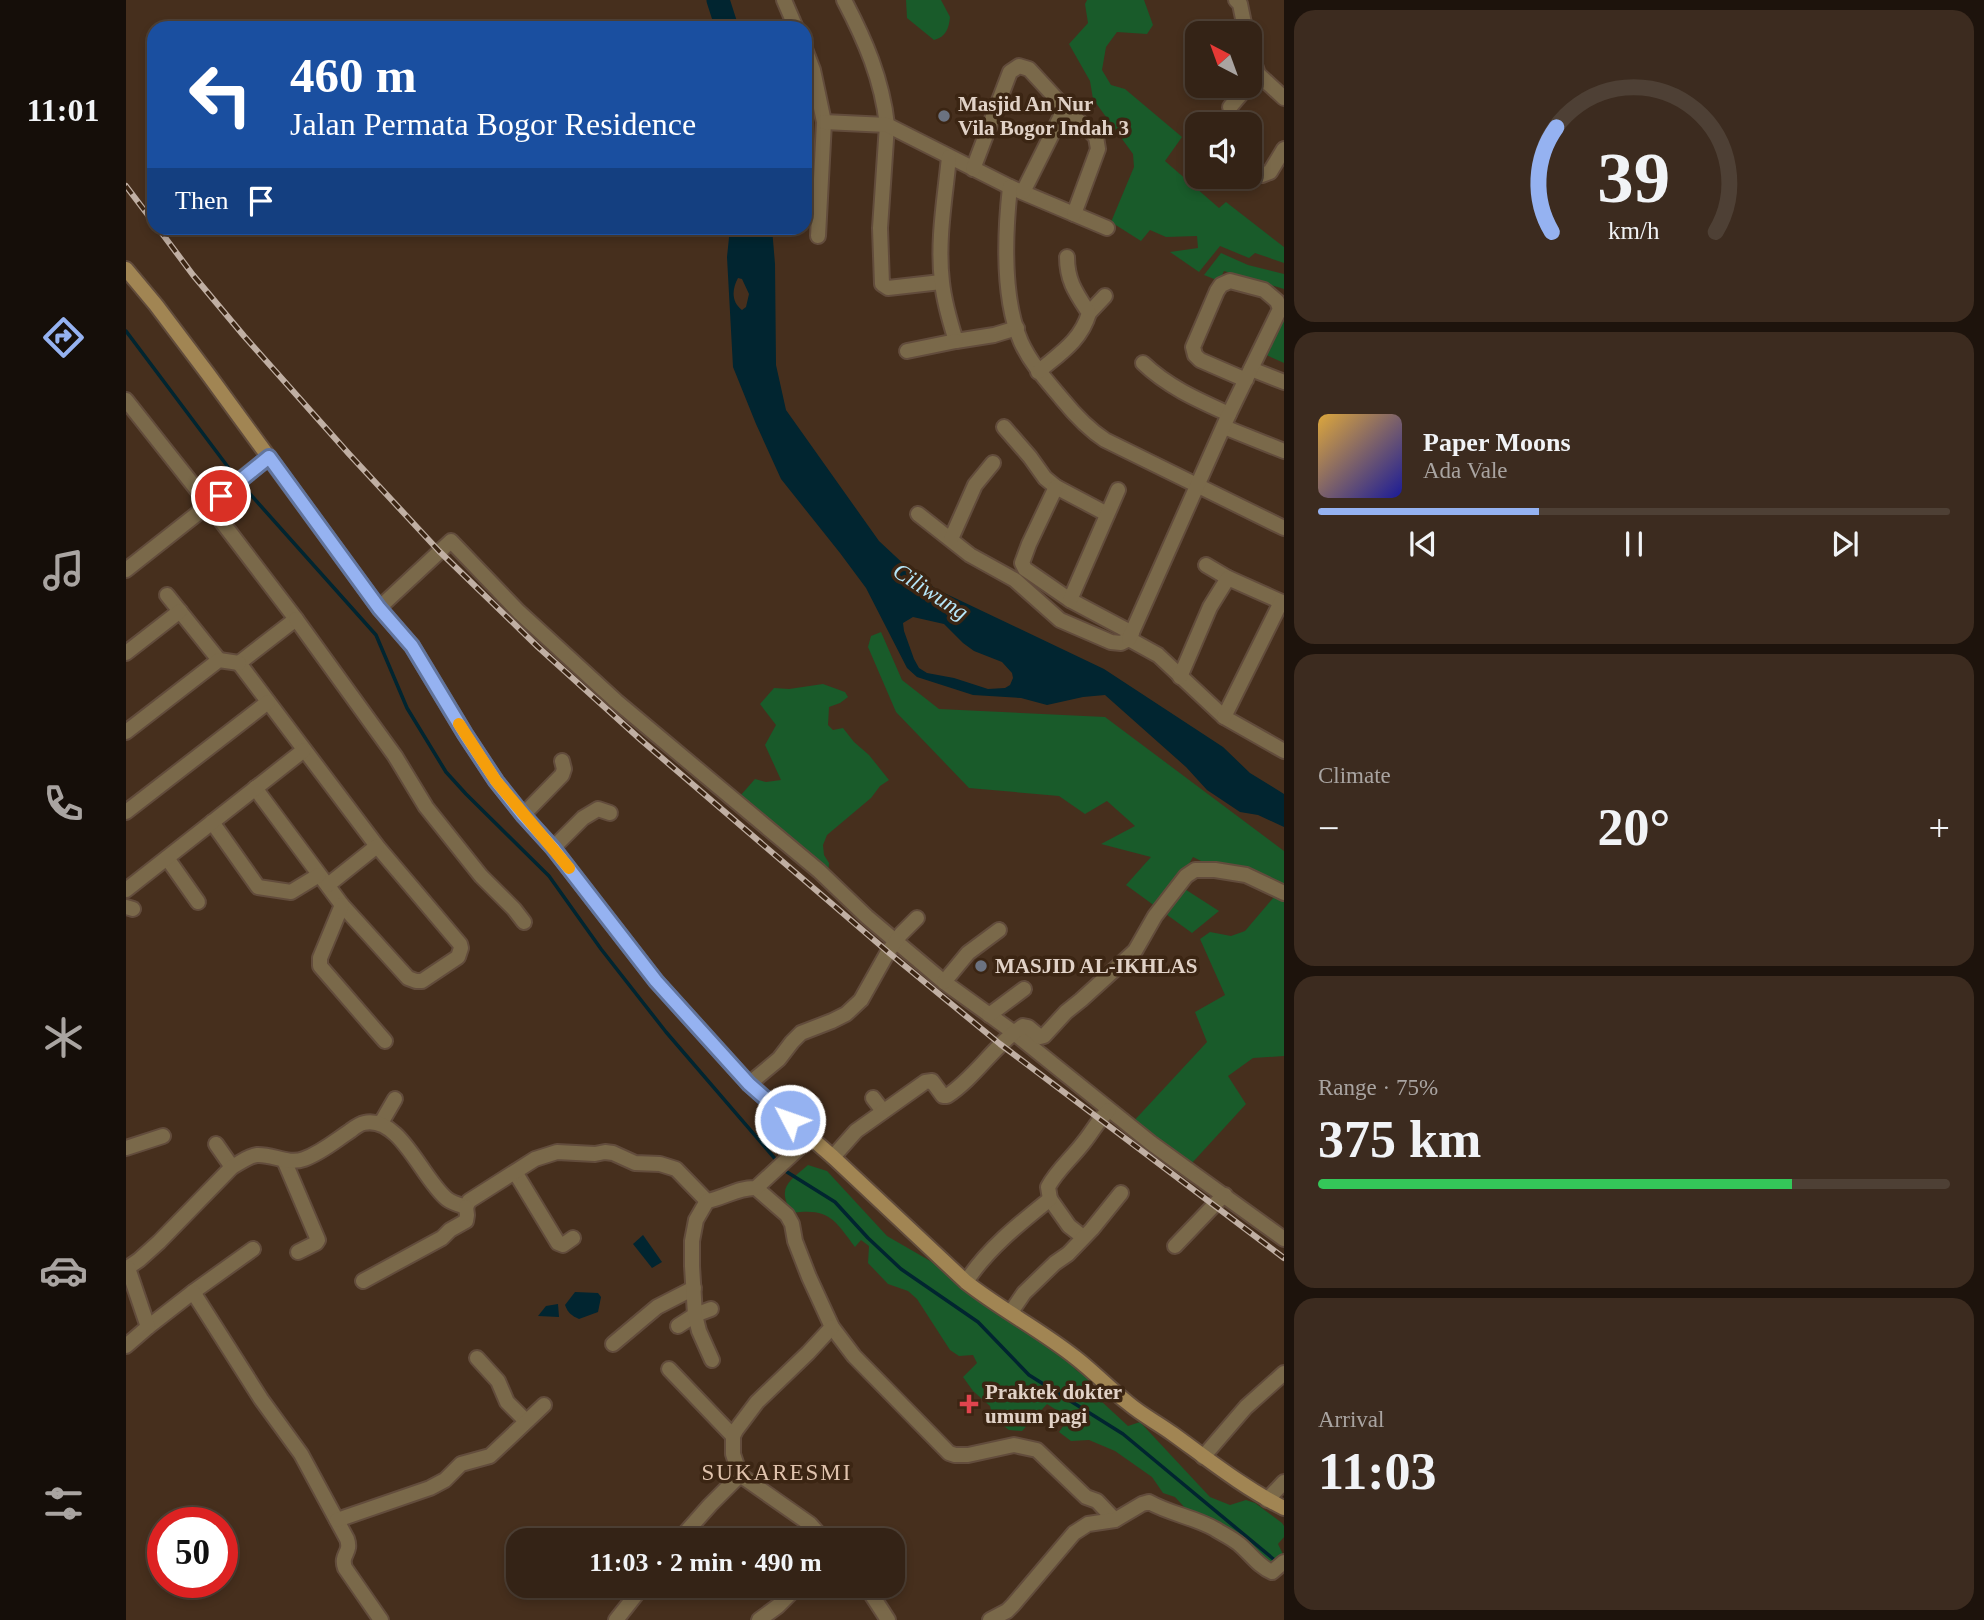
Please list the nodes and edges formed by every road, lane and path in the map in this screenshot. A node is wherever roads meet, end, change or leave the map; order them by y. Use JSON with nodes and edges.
{"nodes":[{"id":1,"x":784,"y":0,"type":"edge"},
{"id":2,"x":844,"y":0,"type":"edge"},
{"id":3,"x":1236,"y":0,"type":"edge"},
{"id":4,"x":793,"y":21,"type":"edge"},
{"id":5,"x":1244,"y":21,"type":"edge"},
{"id":6,"x":812,"y":71,"type":"edge"},
{"id":7,"x":1262,"y":86,"type":"edge"},
{"id":8,"x":1238,"y":98,"type":"edge"},
{"id":9,"x":1284,"y":98,"type":"edge"},
{"id":10,"x":1230,"y":107,"type":"dead end"},
{"id":11,"x":1065,"y":108,"type":"junction"},
{"id":12,"x":824,"y":122,"type":"junction"},
{"id":13,"x":887,"y":125,"type":"junction"},
{"id":14,"x":1284,"y":149,"type":"edge"},
{"id":15,"x":949,"y":157,"type":"junction"},
{"id":16,"x":973,"y":169,"type":"junction"},
{"id":17,"x":1262,"y":175,"type":"edge"},
{"id":18,"x":1016,"y":189,"type":"junction"},
{"id":19,"x":1074,"y":214,"type":"junction"},
{"id":20,"x":1107,"y":228,"type":"dead end"},
{"id":21,"x":818,"y":236,"type":"dead end"},
{"id":22,"x":1067,"y":257,"type":"dead end"},
{"id":23,"x":126,"y":269,"type":"edge"},
{"id":24,"x":942,"y":282,"type":"junction"},
{"id":25,"x":1105,"y":296,"type":"dead end"},
{"id":26,"x":1089,"y":313,"type":"junction"},
{"id":27,"x":1017,"y":328,"type":"junction"},
{"id":28,"x":956,"y":341,"type":"junction"},
{"id":29,"x":907,"y":351,"type":"dead end"},
{"id":30,"x":1143,"y":363,"type":"dead end"},
{"id":31,"x":1038,"y":372,"type":"junction"},
{"id":32,"x":1248,"y":374,"type":"junction"},
{"id":33,"x":1284,"y":382,"type":"edge"},
{"id":34,"x":126,"y":400,"type":"edge"},
{"id":35,"x":1227,"y":421,"type":"junction"},
{"id":36,"x":1003,"y":427,"type":"dead end"},
{"id":37,"x":1284,"y":451,"type":"edge"},
{"id":38,"x":269,"y":457,"type":"junction"},
{"id":39,"x":993,"y":463,"type":"dead end"},
{"id":40,"x":1198,"y":485,"type":"junction"},
{"id":41,"x":1056,"y":487,"type":"junction"},
{"id":42,"x":1118,"y":490,"type":"dead end"},
{"id":43,"x":215,"y":501,"type":"junction"},
{"id":44,"x":918,"y":514,"type":"dead end"},
{"id":45,"x":1107,"y":514,"type":"junction"},
{"id":46,"x":1284,"y":528,"type":"edge"},
{"id":47,"x":951,"y":539,"type":"junction"},
{"id":48,"x":1206,"y":565,"type":"dead end"},
{"id":49,"x":126,"y":569,"type":"edge"},
{"id":50,"x":1228,"y":578,"type":"junction"},
{"id":51,"x":167,"y":595,"type":"dead end"},
{"id":52,"x":1070,"y":600,"type":"junction"},
{"id":53,"x":1282,"y":603,"type":"edge"},
{"id":54,"x":379,"y":608,"type":"junction"},
{"id":55,"x":180,"y":611,"type":"junction"},
{"id":56,"x":296,"y":619,"type":"junction"},
{"id":57,"x":1131,"y":636,"type":"junction"},
{"id":58,"x":126,"y":653,"type":"edge"},
{"id":59,"x":219,"y":660,"type":"junction"},
{"id":60,"x":239,"y":663,"type":"junction"},
{"id":61,"x":1180,"y":677,"type":"junction"},
{"id":62,"x":268,"y":702,"type":"junction"},
{"id":63,"x":1224,"y":717,"type":"junction"},
{"id":64,"x":126,"y":732,"type":"edge"},
{"id":65,"x":304,"y":750,"type":"junction"},
{"id":66,"x":1284,"y":751,"type":"edge"},
{"id":67,"x":562,"y":761,"type":"dead end"},
{"id":68,"x":256,"y":788,"type":"junction"},
{"id":69,"x":126,"y":812,"type":"edge"},
{"id":70,"x":610,"y":813,"type":"dead end"},
{"id":71,"x":523,"y":815,"type":"junction"},
{"id":72,"x":212,"y":822,"type":"junction"},
{"id":73,"x":377,"y":846,"type":"junction"},
{"id":74,"x":553,"y":848,"type":"junction"},
{"id":75,"x":167,"y":858,"type":"junction"},
{"id":76,"x":324,"y":880,"type":"junction"},
{"id":77,"x":126,"y":890,"type":"edge"},
{"id":78,"x":1284,"y":893,"type":"edge"},
{"id":79,"x":198,"y":902,"type":"dead end"},
{"id":80,"x":342,"y":905,"type":"junction"},
{"id":81,"x":917,"y":918,"type":"dead end"},
{"id":82,"x":524,"y":922,"type":"dead end"},
{"id":83,"x":999,"y":930,"type":"dead end"},
{"id":84,"x":896,"y":942,"type":"junction"},
{"id":85,"x":944,"y":982,"type":"junction"},
{"id":86,"x":1024,"y":989,"type":"dead end"},
{"id":87,"x":989,"y":1015,"type":"junction"},
{"id":88,"x":1013,"y":1032,"type":"junction"},
{"id":89,"x":385,"y":1041,"type":"dead end"},
{"id":90,"x":749,"y":1084,"type":"junction"},
{"id":91,"x":873,"y":1098,"type":"dead end"},
{"id":92,"x":395,"y":1099,"type":"dead end"},
{"id":93,"x":1109,"y":1110,"type":"junction"},
{"id":94,"x":883,"y":1111,"type":"junction"},
{"id":95,"x":381,"y":1123,"type":"junction"},
{"id":96,"x":163,"y":1136,"type":"dead end"},
{"id":97,"x":805,"y":1142,"type":"junction"},
{"id":98,"x":216,"y":1144,"type":"dead end"},
{"id":99,"x":126,"y":1148,"type":"edge"},
{"id":100,"x":833,"y":1157,"type":"junction"},
{"id":101,"x":284,"y":1160,"type":"junction"},
{"id":102,"x":232,"y":1167,"type":"junction"},
{"id":103,"x":515,"y":1172,"type":"junction"},
{"id":104,"x":756,"y":1188,"type":"junction"},
{"id":105,"x":1121,"y":1193,"type":"dead end"},
{"id":106,"x":1225,"y":1195,"type":"junction"},
{"id":107,"x":1050,"y":1199,"type":"junction"},
{"id":108,"x":707,"y":1201,"type":"junction"},
{"id":109,"x":466,"y":1207,"type":"junction"},
{"id":110,"x":1083,"y":1237,"type":"junction"},
{"id":111,"x":573,"y":1238,"type":"dead end"},
{"id":112,"x":1284,"y":1239,"type":"edge"},
{"id":113,"x":1175,"y":1246,"type":"dead end"},
{"id":114,"x":253,"y":1249,"type":"dead end"},
{"id":115,"x":298,"y":1252,"type":"dead end"},
{"id":116,"x":127,"y":1268,"type":"edge"},
{"id":117,"x":363,"y":1281,"type":"dead end"},
{"id":118,"x":965,"y":1282,"type":"junction"},
{"id":119,"x":694,"y":1288,"type":"junction"},
{"id":120,"x":193,"y":1292,"type":"junction"},
{"id":121,"x":711,"y":1309,"type":"dead end"},
{"id":122,"x":1011,"y":1312,"type":"junction"},
{"id":123,"x":695,"y":1315,"type":"junction"},
{"id":124,"x":677,"y":1326,"type":"dead end"},
{"id":125,"x":148,"y":1327,"type":"junction"},
{"id":126,"x":832,"y":1327,"type":"junction"},
{"id":127,"x":613,"y":1345,"type":"dead end"},
{"id":128,"x":126,"y":1346,"type":"edge"},
{"id":129,"x":477,"y":1358,"type":"dead end"},
{"id":130,"x":712,"y":1360,"type":"dead end"},
{"id":131,"x":669,"y":1369,"type":"dead end"},
{"id":132,"x":1284,"y":1373,"type":"edge"},
{"id":133,"x":544,"y":1405,"type":"dead end"},
{"id":134,"x":526,"y":1422,"type":"junction"},
{"id":135,"x":733,"y":1436,"type":"junction"},
{"id":136,"x":1203,"y":1457,"type":"junction"},
{"id":137,"x":740,"y":1475,"type":"junction"},
{"id":138,"x":1284,"y":1482,"type":"edge"},
{"id":139,"x":1267,"y":1500,"type":"junction"},
{"id":140,"x":1284,"y":1508,"type":"edge"},
{"id":141,"x":337,"y":1520,"type":"junction"},
{"id":142,"x":1115,"y":1520,"type":"junction"},
{"id":143,"x":690,"y":1528,"type":"edge"},
{"id":144,"x":814,"y":1528,"type":"edge"},
{"id":145,"x":1280,"y":1566,"type":"edge"},
{"id":146,"x":633,"y":1598,"type":"edge"},
{"id":147,"x":786,"y":1598,"type":"edge"},
{"id":148,"x":874,"y":1598,"type":"edge"},
{"id":149,"x":382,"y":1620,"type":"edge"},
{"id":150,"x":616,"y":1620,"type":"edge"},
{"id":151,"x":759,"y":1620,"type":"edge"},
{"id":152,"x":888,"y":1620,"type":"edge"},
{"id":153,"x":990,"y":1620,"type":"edge"}],
"edges":[{"from":1,"to":4,"type":"street"},
{"from":2,"to":13,"type":"street"},
{"from":3,"to":5,"type":"street"},
{"from":6,"to":12,"type":"street"},
{"from":7,"to":9,"type":"street"},
{"from":8,"to":10,"type":"street"},
{"from":11,"to":16,"type":"street"},
{"from":11,"to":18,"type":"street"},
{"from":11,"to":19,"type":"street"},
{"from":12,"to":13,"type":"street"},
{"from":12,"to":21,"type":"street"},
{"from":13,"to":15,"type":"street"},
{"from":13,"to":24,"type":"street"},
{"from":14,"to":17,"type":"street"},
{"from":15,"to":16,"type":"street"},
{"from":15,"to":24,"type":"street"},
{"from":16,"to":18,"type":"street"},
{"from":18,"to":19,"type":"street"},
{"from":18,"to":27,"type":"street"},
{"from":19,"to":20,"type":"street"},
{"from":22,"to":26,"type":"street"},
{"from":23,"to":38,"type":"main road"},
{"from":24,"to":28,"type":"street"},
{"from":25,"to":26,"type":"street"},
{"from":26,"to":31,"type":"street"},
{"from":27,"to":28,"type":"street"},
{"from":27,"to":31,"type":"street"},
{"from":28,"to":29,"type":"street"},
{"from":30,"to":35,"type":"street"},
{"from":31,"to":40,"type":"street"},
{"from":32,"to":32,"type":"street"},
{"from":32,"to":33,"type":"street"},
{"from":32,"to":35,"type":"street"},
{"from":34,"to":43,"type":"street"},
{"from":35,"to":37,"type":"street"},
{"from":35,"to":40,"type":"street"},
{"from":36,"to":41,"type":"street"},
{"from":38,"to":43,"type":"street"},
{"from":38,"to":54,"type":"main road"},
{"from":39,"to":47,"type":"street"},
{"from":40,"to":46,"type":"street"},
{"from":40,"to":57,"type":"street"},
{"from":41,"to":45,"type":"street"},
{"from":41,"to":52,"type":"street"},
{"from":42,"to":45,"type":"street"},
{"from":43,"to":49,"type":"street"},
{"from":43,"to":56,"type":"street"},
{"from":44,"to":47,"type":"street"},
{"from":45,"to":52,"type":"street"},
{"from":47,"to":57,"type":"street"},
{"from":48,"to":50,"type":"street"},
{"from":50,"to":53,"type":"street"},
{"from":50,"to":61,"type":"street"},
{"from":51,"to":55,"type":"street"},
{"from":52,"to":57,"type":"street"},
{"from":53,"to":63,"type":"street"},
{"from":54,"to":71,"type":"main road"},
{"from":54,"to":84,"type":"street"},
{"from":55,"to":58,"type":"street"},
{"from":55,"to":59,"type":"street"},
{"from":56,"to":60,"type":"street"},
{"from":56,"to":82,"type":"street"},
{"from":57,"to":61,"type":"street"},
{"from":59,"to":60,"type":"street"},
{"from":59,"to":64,"type":"street"},
{"from":60,"to":62,"type":"street"},
{"from":61,"to":63,"type":"street"},
{"from":62,"to":65,"type":"street"},
{"from":62,"to":69,"type":"street"},
{"from":63,"to":66,"type":"street"},
{"from":65,"to":68,"type":"street"},
{"from":65,"to":73,"type":"street"},
{"from":67,"to":71,"type":"street"},
{"from":68,"to":72,"type":"street"},
{"from":68,"to":76,"type":"street"},
{"from":70,"to":74,"type":"street"},
{"from":71,"to":74,"type":"main road"},
{"from":72,"to":75,"type":"street"},
{"from":72,"to":76,"type":"street"},
{"from":73,"to":76,"type":"street"},
{"from":73,"to":80,"type":"street"},
{"from":74,"to":90,"type":"main road"},
{"from":75,"to":77,"type":"street"},
{"from":75,"to":79,"type":"street"},
{"from":76,"to":80,"type":"street"},
{"from":78,"to":88,"type":"street"},
{"from":80,"to":89,"type":"street"},
{"from":81,"to":84,"type":"street"},
{"from":83,"to":85,"type":"street"},
{"from":84,"to":85,"type":"street"},
{"from":84,"to":90,"type":"street"},
{"from":85,"to":87,"type":"street"},
{"from":86,"to":87,"type":"street"},
{"from":87,"to":88,"type":"street"},
{"from":88,"to":93,"type":"street"},
{"from":88,"to":94,"type":"street"},
{"from":90,"to":97,"type":"main road"},
{"from":91,"to":94,"type":"street"},
{"from":92,"to":95,"type":"street"},
{"from":93,"to":106,"type":"street"},
{"from":93,"to":107,"type":"street"},
{"from":94,"to":100,"type":"street"},
{"from":95,"to":101,"type":"street"},
{"from":95,"to":109,"type":"street"},
{"from":96,"to":99,"type":"street"},
{"from":97,"to":100,"type":"main road"},
{"from":97,"to":104,"type":"street"},
{"from":98,"to":102,"type":"street"},
{"from":100,"to":118,"type":"main road"},
{"from":101,"to":102,"type":"street"},
{"from":101,"to":115,"type":"street"},
{"from":102,"to":116,"type":"street"},
{"from":103,"to":108,"type":"street"},
{"from":103,"to":109,"type":"street"},
{"from":103,"to":111,"type":"street"},
{"from":104,"to":108,"type":"street"},
{"from":104,"to":126,"type":"street"},
{"from":105,"to":110,"type":"street"},
{"from":106,"to":112,"type":"street"},
{"from":106,"to":113,"type":"street"},
{"from":107,"to":110,"type":"street"},
{"from":107,"to":118,"type":"street"},
{"from":108,"to":119,"type":"street"},
{"from":109,"to":117,"type":"street"},
{"from":110,"to":122,"type":"street"},
{"from":114,"to":120,"type":"street"},
{"from":116,"to":125,"type":"street"},
{"from":118,"to":122,"type":"main road"},
{"from":119,"to":123,"type":"street"},
{"from":119,"to":127,"type":"street"},
{"from":120,"to":125,"type":"street"},
{"from":120,"to":141,"type":"street"},
{"from":121,"to":123,"type":"street"},
{"from":122,"to":136,"type":"main road"},
{"from":123,"to":124,"type":"street"},
{"from":123,"to":130,"type":"street"},
{"from":125,"to":128,"type":"street"},
{"from":126,"to":135,"type":"street"},
{"from":126,"to":142,"type":"street"},
{"from":129,"to":134,"type":"street"},
{"from":131,"to":135,"type":"street"},
{"from":132,"to":136,"type":"street"},
{"from":133,"to":134,"type":"street"},
{"from":134,"to":141,"type":"street"},
{"from":135,"to":137,"type":"street"},
{"from":136,"to":139,"type":"main road"},
{"from":137,"to":143,"type":"street"},
{"from":137,"to":144,"type":"street"},
{"from":138,"to":139,"type":"street"},
{"from":139,"to":140,"type":"main road"},
{"from":141,"to":149,"type":"street"},
{"from":142,"to":145,"type":"street"},
{"from":142,"to":153,"type":"street"},
{"from":146,"to":150,"type":"street"},
{"from":147,"to":151,"type":"street"},
{"from":148,"to":152,"type":"street"}]}
